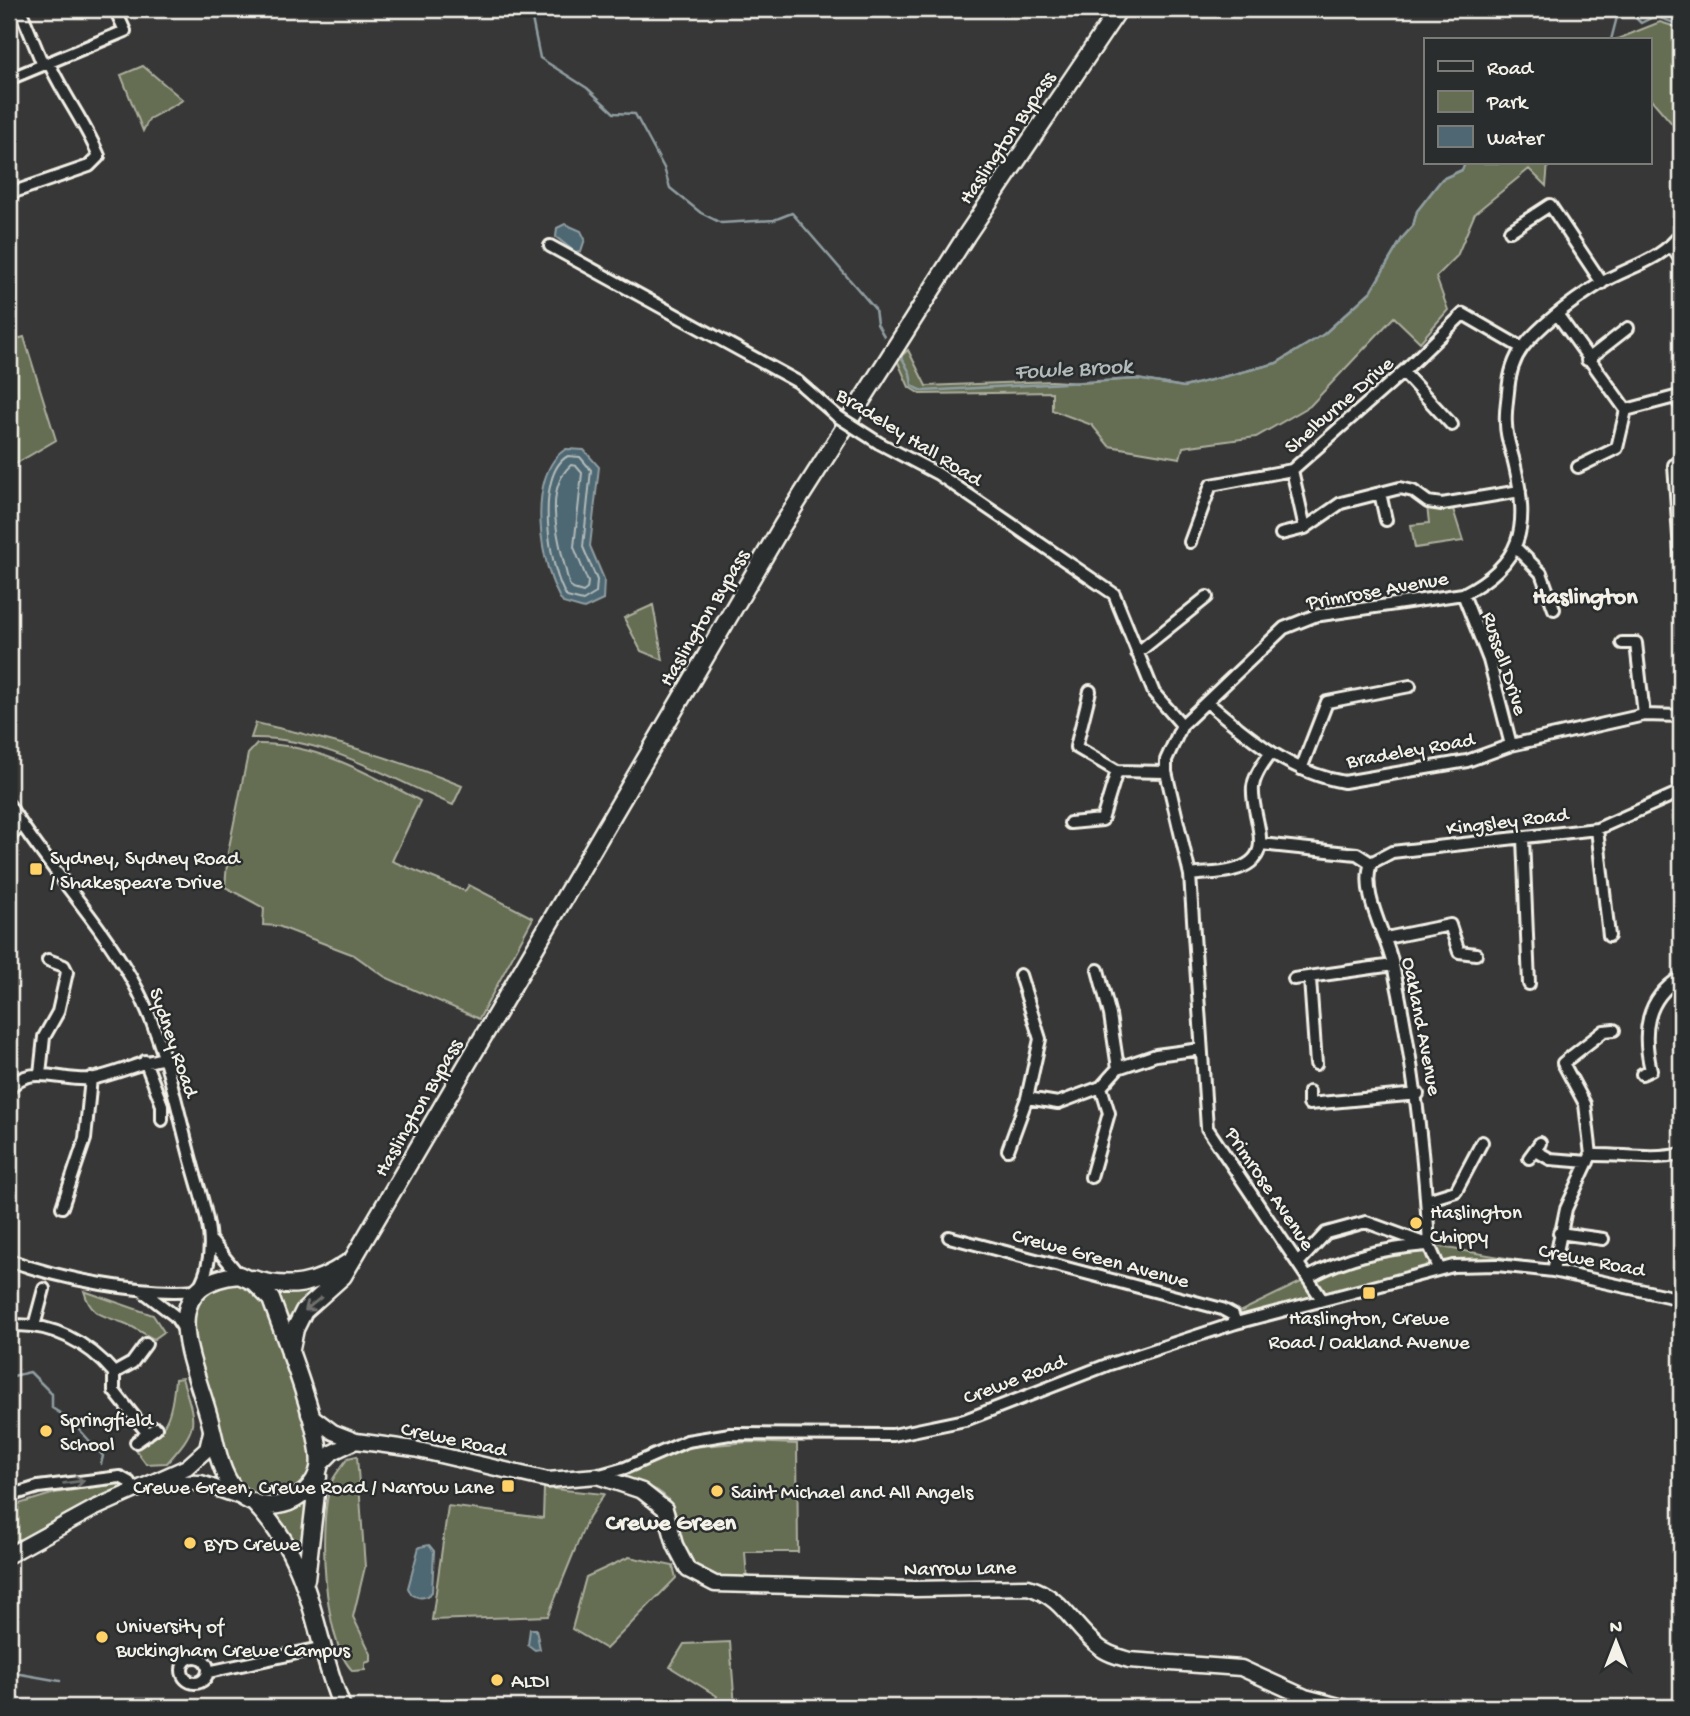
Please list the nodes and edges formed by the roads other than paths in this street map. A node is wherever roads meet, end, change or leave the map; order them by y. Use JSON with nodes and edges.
{"nodes":[{"id":1,"x":20,"y":9,"type":"edge"},
{"id":2,"x":115,"y":9,"type":"edge"},
{"id":3,"x":1118,"y":9,"type":"edge"},
{"id":4,"x":46,"y":64,"type":"junction"},
{"id":5,"x":9,"y":79,"type":"edge"},
{"id":6,"x":112,"y":152,"type":"dead end"},
{"id":7,"x":99,"y":156,"type":"junction"},
{"id":8,"x":14,"y":192,"type":"dead end"},
{"id":9,"x":1510,"y":232,"type":"dead end"},
{"id":10,"x":1681,"y":233,"type":"edge"},
{"id":11,"x":550,"y":246,"type":"dead end"},
{"id":12,"x":1672,"y":247,"type":"junction"},
{"id":13,"x":1681,"y":260,"type":"edge"},
{"id":14,"x":1602,"y":283,"type":"junction"},
{"id":15,"x":1557,"y":314,"type":"junction"},
{"id":16,"x":1628,"y":328,"type":"dead end"},
{"id":17,"x":1522,"y":348,"type":"junction"},
{"id":18,"x":1587,"y":360,"type":"junction"},
{"id":19,"x":1403,"y":372,"type":"junction"},
{"id":20,"x":1681,"y":406,"type":"edge"},
{"id":21,"x":1626,"y":410,"type":"junction"},
{"id":22,"x":1452,"y":425,"type":"dead end"},
{"id":23,"x":1675,"y":464,"type":"dead end"},
{"id":24,"x":1578,"y":467,"type":"dead end"},
{"id":25,"x":1292,"y":470,"type":"junction"},
{"id":26,"x":1520,"y":491,"type":"junction"},
{"id":27,"x":1380,"y":493,"type":"junction"},
{"id":28,"x":1386,"y":520,"type":"dead end"},
{"id":29,"x":1305,"y":528,"type":"junction"},
{"id":30,"x":1281,"y":534,"type":"dead end"},
{"id":31,"x":1190,"y":542,"type":"dead end"},
{"id":32,"x":1516,"y":547,"type":"junction"},
{"id":33,"x":1681,"y":566,"type":"edge"},
{"id":34,"x":1463,"y":594,"type":"junction"},
{"id":35,"x":1207,"y":597,"type":"dead end"},
{"id":36,"x":1555,"y":609,"type":"dead end"},
{"id":37,"x":1622,"y":643,"type":"dead end"},
{"id":38,"x":1137,"y":653,"type":"junction"},
{"id":39,"x":1410,"y":686,"type":"dead end"},
{"id":40,"x":1090,"y":691,"type":"dead end"},
{"id":41,"x":1207,"y":702,"type":"junction"},
{"id":42,"x":1644,"y":715,"type":"junction"},
{"id":43,"x":1681,"y":716,"type":"edge"},
{"id":44,"x":1182,"y":725,"type":"junction"},
{"id":45,"x":1511,"y":745,"type":"junction"},
{"id":46,"x":1270,"y":754,"type":"junction"},
{"id":47,"x":1301,"y":769,"type":"junction"},
{"id":48,"x":1117,"y":771,"type":"junction"},
{"id":49,"x":1166,"y":772,"type":"junction"},
{"id":50,"x":1681,"y":793,"type":"edge"},
{"id":51,"x":9,"y":805,"type":"edge"},
{"id":52,"x":1070,"y":823,"type":"dead end"},
{"id":53,"x":21,"y":824,"type":"junction"},
{"id":54,"x":1597,"y":829,"type":"junction"},
{"id":55,"x":9,"y":838,"type":"edge"},
{"id":56,"x":1523,"y":838,"type":"junction"},
{"id":57,"x":1261,"y":844,"type":"junction"},
{"id":58,"x":1371,"y":863,"type":"junction"},
{"id":59,"x":1190,"y":875,"type":"junction"},
{"id":60,"x":1609,"y":936,"type":"dead end"},
{"id":61,"x":1386,"y":938,"type":"junction"},
{"id":62,"x":1476,"y":954,"type":"dead end"},
{"id":63,"x":48,"y":960,"type":"dead end"},
{"id":64,"x":1393,"y":965,"type":"junction"},
{"id":65,"x":1098,"y":970,"type":"dead end"},
{"id":66,"x":1020,"y":975,"type":"dead end"},
{"id":67,"x":1681,"y":977,"type":"edge"},
{"id":68,"x":1294,"y":979,"type":"dead end"},
{"id":69,"x":1310,"y":979,"type":"junction"},
{"id":70,"x":1529,"y":984,"type":"dead end"},
{"id":71,"x":1614,"y":1030,"type":"dead end"},
{"id":72,"x":1201,"y":1049,"type":"junction"},
{"id":73,"x":164,"y":1058,"type":"junction"},
{"id":74,"x":145,"y":1061,"type":"junction"},
{"id":75,"x":1315,"y":1064,"type":"dead end"},
{"id":76,"x":1118,"y":1068,"type":"junction"},
{"id":77,"x":1651,"y":1073,"type":"dead end"},
{"id":78,"x":40,"y":1074,"type":"junction"},
{"id":79,"x":92,"y":1079,"type":"junction"},
{"id":80,"x":1101,"y":1087,"type":"junction"},
{"id":81,"x":9,"y":1090,"type":"edge"},
{"id":82,"x":1308,"y":1092,"type":"dead end"},
{"id":83,"x":1418,"y":1094,"type":"junction"},
{"id":84,"x":1027,"y":1098,"type":"junction"},
{"id":85,"x":162,"y":1120,"type":"dead end"},
{"id":86,"x":1482,"y":1142,"type":"dead end"},
{"id":87,"x":1008,"y":1150,"type":"dead end"},
{"id":88,"x":1535,"y":1151,"type":"dead end"},
{"id":89,"x":1681,"y":1154,"type":"edge"},
{"id":90,"x":1590,"y":1159,"type":"junction"},
{"id":91,"x":1091,"y":1177,"type":"dead end"},
{"id":92,"x":1427,"y":1200,"type":"junction"},
{"id":93,"x":62,"y":1207,"type":"dead end"},
{"id":94,"x":1559,"y":1233,"type":"junction"},
{"id":95,"x":949,"y":1237,"type":"dead end"},
{"id":96,"x":1603,"y":1239,"type":"dead end"},
{"id":97,"x":212,"y":1242,"type":"junction"},
{"id":98,"x":1429,"y":1245,"type":"junction"},
{"id":99,"x":9,"y":1260,"type":"edge"},
{"id":100,"x":348,"y":1262,"type":"junction"},
{"id":101,"x":1299,"y":1262,"type":"junction"},
{"id":102,"x":1439,"y":1268,"type":"junction"},
{"id":103,"x":1553,"y":1271,"type":"junction"},
{"id":104,"x":242,"y":1276,"type":"junction"},
{"id":105,"x":1309,"y":1277,"type":"junction"},
{"id":106,"x":197,"y":1288,"type":"junction"},
{"id":107,"x":44,"y":1289,"type":"dead end"},
{"id":108,"x":142,"y":1291,"type":"junction"},
{"id":109,"x":1321,"y":1298,"type":"junction"},
{"id":110,"x":1681,"y":1299,"type":"edge"},
{"id":111,"x":1236,"y":1323,"type":"junction"},
{"id":112,"x":9,"y":1326,"type":"edge"},
{"id":113,"x":34,"y":1326,"type":"junction"},
{"id":114,"x":185,"y":1331,"type":"junction"},
{"id":115,"x":146,"y":1344,"type":"dead end"},
{"id":116,"x":290,"y":1353,"type":"junction"},
{"id":117,"x":114,"y":1373,"type":"junction"},
{"id":118,"x":309,"y":1414,"type":"junction"},
{"id":119,"x":212,"y":1427,"type":"junction"},
{"id":120,"x":356,"y":1441,"type":"junction"},
{"id":121,"x":136,"y":1442,"type":"dead end"},
{"id":122,"x":319,"y":1469,"type":"junction"},
{"id":123,"x":597,"y":1476,"type":"junction"},
{"id":124,"x":155,"y":1483,"type":"junction"},
{"id":125,"x":134,"y":1491,"type":"junction"},
{"id":126,"x":9,"y":1496,"type":"edge"},
{"id":127,"x":249,"y":1501,"type":"junction"},
{"id":128,"x":9,"y":1555,"type":"edge"},
{"id":129,"x":306,"y":1581,"type":"junction"},
{"id":130,"x":321,"y":1648,"type":"junction"},
{"id":131,"x":208,"y":1672,"type":"dead end"},
{"id":132,"x":342,"y":1707,"type":"edge"},
{"id":133,"x":1343,"y":1707,"type":"edge"}],
"edges":[{"from":1,"to":4,"type":"street"},
{"from":2,"to":4,"type":"street"},
{"from":3,"to":100,"type":"highway","name":"Haslington Bypass"},
{"from":4,"to":5,"type":"street"},
{"from":4,"to":7,"type":"street"},
{"from":6,"to":7,"type":"street"},
{"from":7,"to":8,"type":"street"},
{"from":9,"to":14,"type":"street"},
{"from":10,"to":12,"type":"street"},
{"from":11,"to":38,"type":"street","name":"Bradeley Hall Road","bridge":true},
{"from":12,"to":13,"type":"street"},
{"from":12,"to":14,"type":"street","name":"Primrose Avenue"},
{"from":14,"to":15,"type":"street","name":"Primrose Avenue"},
{"from":15,"to":17,"type":"street","name":"Primrose Avenue"},
{"from":15,"to":18,"type":"street"},
{"from":16,"to":18,"type":"street"},
{"from":17,"to":19,"type":"street","name":"Shelburne Drive"},
{"from":17,"to":26,"type":"street","name":"Primrose Avenue"},
{"from":18,"to":21,"type":"street"},
{"from":19,"to":22,"type":"street"},
{"from":19,"to":25,"type":"street","name":"Shelburne Drive"},
{"from":20,"to":21,"type":"street"},
{"from":21,"to":24,"type":"street"},
{"from":23,"to":33,"type":"street"},
{"from":25,"to":29,"type":"street"},
{"from":25,"to":31,"type":"street","name":"Shelburne Drive"},
{"from":26,"to":27,"type":"street"},
{"from":26,"to":32,"type":"street","name":"Primrose Avenue"},
{"from":27,"to":28,"type":"street"},
{"from":27,"to":29,"type":"street"},
{"from":29,"to":30,"type":"street"},
{"from":32,"to":34,"type":"street","name":"Primrose Avenue"},
{"from":32,"to":36,"type":"street"},
{"from":34,"to":41,"type":"street","name":"Primrose Avenue"},
{"from":34,"to":45,"type":"street","name":"Russell Drive"},
{"from":35,"to":38,"type":"street"},
{"from":37,"to":42,"type":"street"},
{"from":38,"to":44,"type":"street","name":"Bradeley Hall Road"},
{"from":39,"to":47,"type":"street"},
{"from":40,"to":48,"type":"street"},
{"from":41,"to":44,"type":"street","name":"Primrose Avenue"},
{"from":41,"to":46,"type":"street","name":"Bradeley Road"},
{"from":42,"to":43,"type":"street","name":"Bradeley Road"},
{"from":42,"to":45,"type":"street","name":"Bradeley Road"},
{"from":43,"to":50,"type":"street","name":"Kingsley Road"},
{"from":44,"to":49,"type":"street","name":"Primrose Avenue"},
{"from":45,"to":47,"type":"street","name":"Bradeley Road"},
{"from":46,"to":47,"type":"street","name":"Bradeley Road"},
{"from":46,"to":57,"type":"street"},
{"from":48,"to":49,"type":"street"},
{"from":48,"to":52,"type":"street"},
{"from":49,"to":59,"type":"street","name":"Primrose Avenue"},
{"from":50,"to":54,"type":"street","name":"Kingsley Road"},
{"from":51,"to":53,"type":"street","name":"Sydney Road"},
{"from":53,"to":55,"type":"street"},
{"from":53,"to":73,"type":"street","name":"Sydney Road"},
{"from":54,"to":56,"type":"street","name":"Kingsley Road"},
{"from":54,"to":60,"type":"street"},
{"from":56,"to":58,"type":"street","name":"Kingsley Road"},
{"from":56,"to":70,"type":"street"},
{"from":57,"to":58,"type":"street"},
{"from":57,"to":59,"type":"street"},
{"from":58,"to":61,"type":"street","name":"Oakland Avenue"},
{"from":59,"to":72,"type":"street","name":"Primrose Avenue"},
{"from":61,"to":62,"type":"street"},
{"from":61,"to":64,"type":"street","name":"Oakland Avenue"},
{"from":63,"to":78,"type":"street"},
{"from":64,"to":69,"type":"street"},
{"from":64,"to":83,"type":"street","name":"Oakland Avenue"},
{"from":65,"to":76,"type":"street"},
{"from":66,"to":84,"type":"street"},
{"from":67,"to":77,"type":"street"},
{"from":68,"to":69,"type":"street"},
{"from":69,"to":75,"type":"street"},
{"from":71,"to":90,"type":"street"},
{"from":72,"to":76,"type":"street"},
{"from":72,"to":101,"type":"street","name":"Primrose Avenue"},
{"from":73,"to":74,"type":"street"},
{"from":73,"to":97,"type":"street","name":"Sydney Road"},
{"from":74,"to":79,"type":"street"},
{"from":74,"to":85,"type":"street","name":"Sydney Road"},
{"from":76,"to":80,"type":"street"},
{"from":78,"to":79,"type":"street"},
{"from":78,"to":81,"type":"street"},
{"from":79,"to":93,"type":"street"},
{"from":80,"to":84,"type":"street"},
{"from":80,"to":91,"type":"street"},
{"from":82,"to":83,"type":"street"},
{"from":83,"to":92,"type":"street","name":"Oakland Avenue"},
{"from":84,"to":87,"type":"street"},
{"from":86,"to":92,"type":"street"},
{"from":88,"to":90,"type":"street"},
{"from":89,"to":90,"type":"street"},
{"from":90,"to":94,"type":"street"},
{"from":92,"to":98,"type":"street","name":"Oakland Avenue"},
{"from":94,"to":96,"type":"street"},
{"from":94,"to":103,"type":"street"},
{"from":95,"to":111,"type":"street","name":"Crewe Green Avenue"},
{"from":97,"to":104,"type":"street","name":"Sydney Road"},
{"from":97,"to":106,"type":"street","name":"Sydney Road"},
{"from":98,"to":101,"type":"street"},
{"from":98,"to":102,"type":"street","name":"Oakland Avenue"},
{"from":98,"to":105,"type":"street"},
{"from":99,"to":108,"type":"street"},
{"from":100,"to":104,"type":"highway","name":"Haslington Bypass"},
{"from":100,"to":116,"type":"highway","name":"Haslington Bypass","one_way":true},
{"from":101,"to":105,"type":"street","name":"Primrose Avenue"},
{"from":102,"to":103,"type":"street","name":"Crewe Road"},
{"from":102,"to":109,"type":"street","name":"Crewe Road"},
{"from":103,"to":110,"type":"street","name":"Crewe Road"},
{"from":104,"to":106,"type":"highway"},
{"from":104,"to":116,"type":"highway"},
{"from":105,"to":109,"type":"street","name":"Primrose Avenue"},
{"from":106,"to":108,"type":"street"},
{"from":106,"to":114,"type":"highway"},
{"from":107,"to":113,"type":"street"},
{"from":108,"to":114,"type":"street"},
{"from":109,"to":111,"type":"street","name":"Crewe Road"},
{"from":111,"to":123,"type":"street","name":"Crewe Road"},
{"from":112,"to":113,"type":"street"},
{"from":113,"to":117,"type":"street"},
{"from":114,"to":119,"type":"highway"},
{"from":115,"to":117,"type":"street"},
{"from":116,"to":118,"type":"highway"},
{"from":117,"to":121,"type":"street"},
{"from":118,"to":120,"type":"main road","name":"Crewe Road"},
{"from":118,"to":122,"type":"highway"},
{"from":119,"to":124,"type":"main road"},
{"from":119,"to":127,"type":"highway"},
{"from":120,"to":122,"type":"main road"},
{"from":120,"to":123,"type":"main road","name":"Crewe Road"},
{"from":122,"to":127,"type":"highway"},
{"from":122,"to":129,"type":"highway"},
{"from":123,"to":133,"type":"main road","name":"Narrow Lane"},
{"from":124,"to":125,"type":"main road"},
{"from":124,"to":127,"type":"main road"},
{"from":126,"to":125,"type":"street","one_way":true},
{"from":125,"to":128,"type":"main road"},
{"from":127,"to":129,"type":"highway"},
{"from":129,"to":130,"type":"highway"},
{"from":130,"to":131,"type":"street"},
{"from":130,"to":132,"type":"highway"}]}
